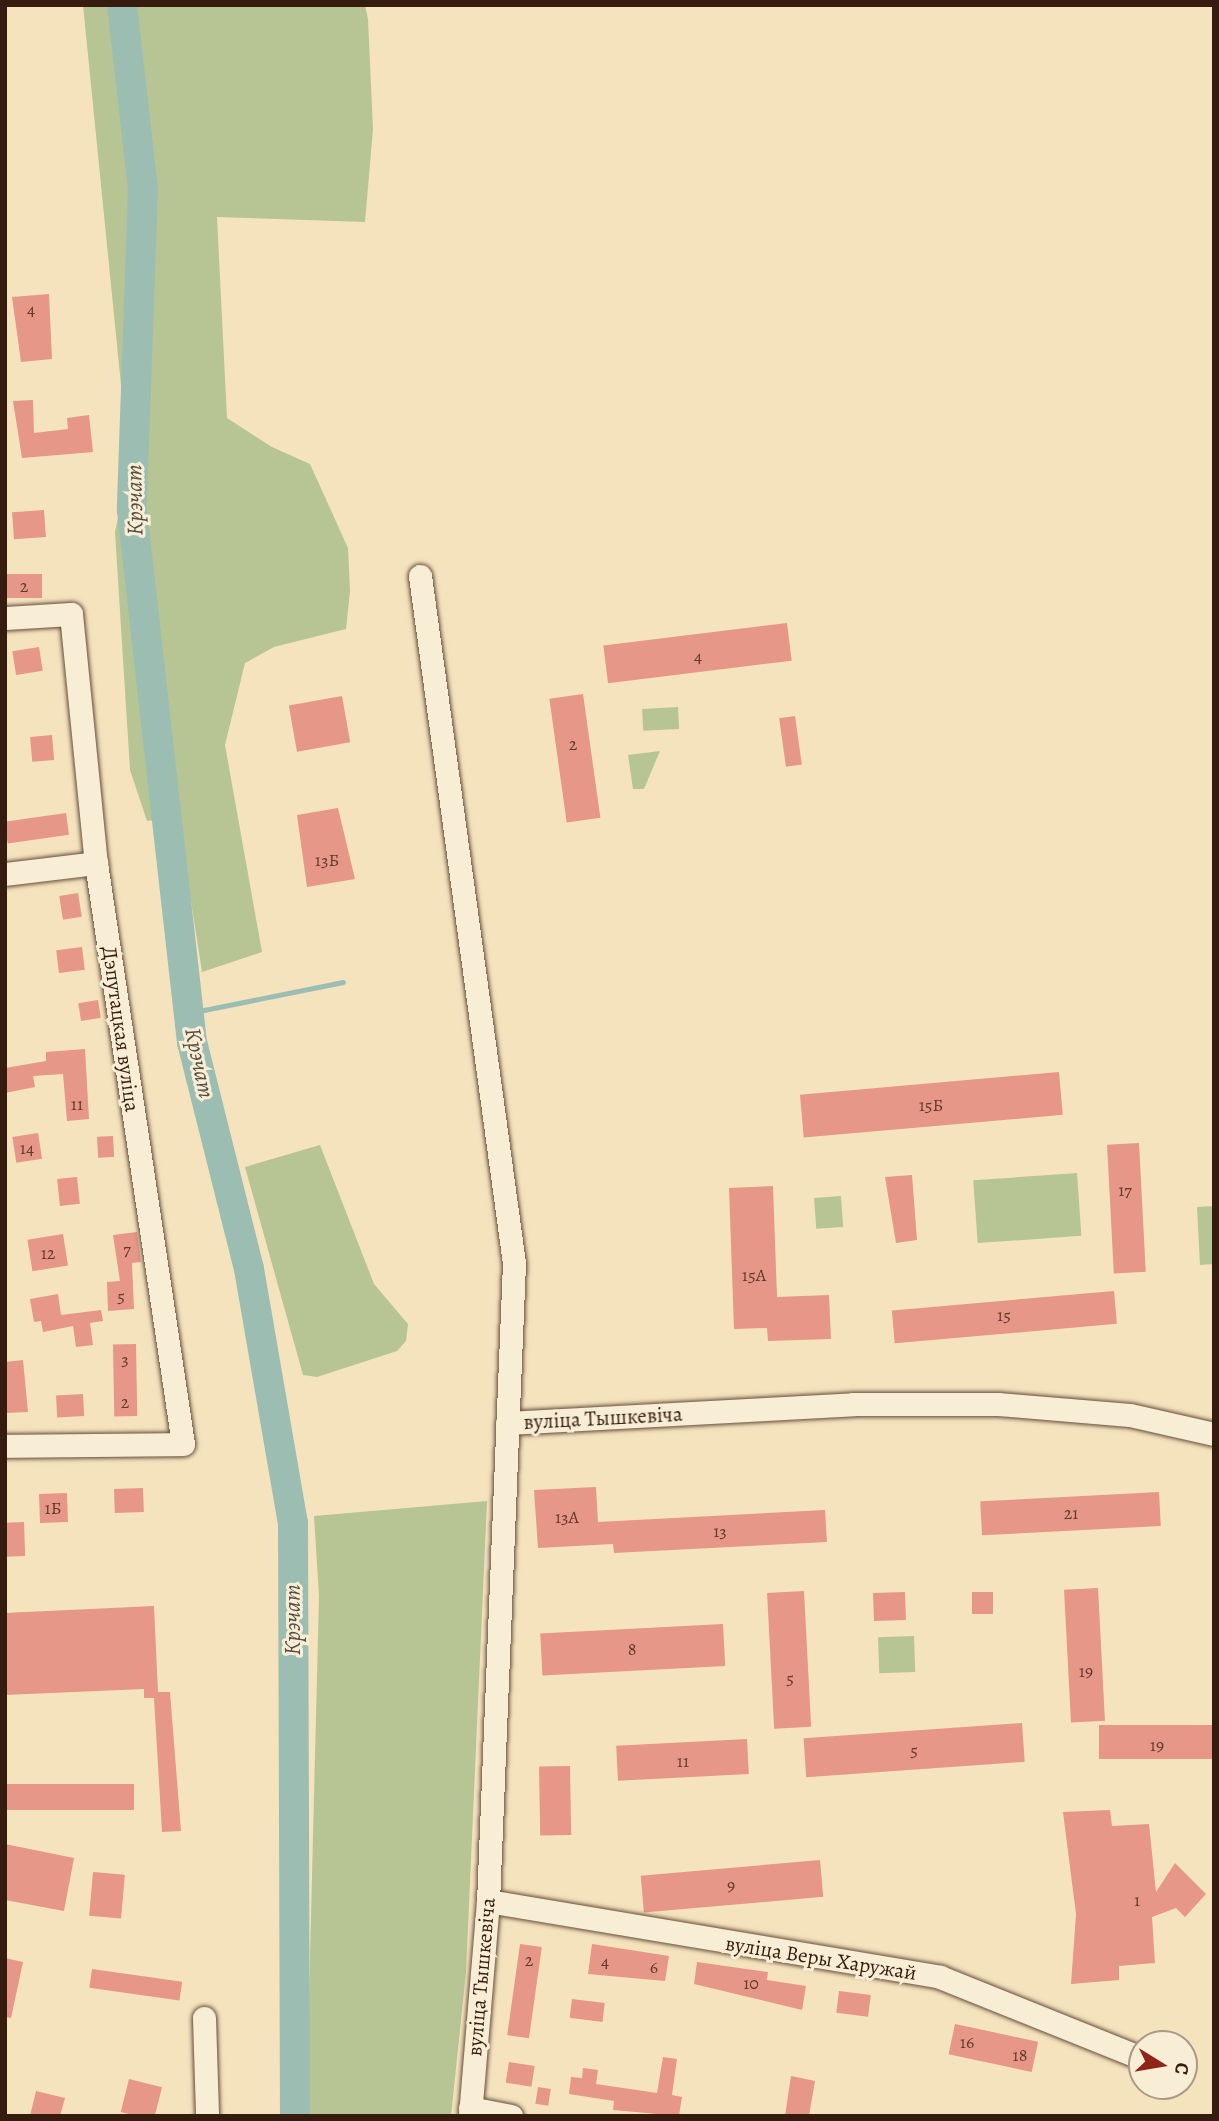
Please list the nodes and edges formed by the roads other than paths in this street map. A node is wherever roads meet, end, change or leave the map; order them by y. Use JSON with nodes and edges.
{"nodes":[{"id":1,"x":420,"y":576,"type":"dead end"},
{"id":2,"x":5,"y":618,"type":"edge"},
{"id":3,"x":96,"y":863,"type":"junction"},
{"id":4,"x":5,"y":874,"type":"edge"},
{"id":5,"x":507,"y":1423,"type":"junction"},
{"id":6,"x":1214,"y":1433,"type":"edge"},
{"id":7,"x":5,"y":1446,"type":"edge"},
{"id":8,"x":488,"y":1900,"type":"junction"},
{"id":9,"x":204,"y":2018,"type":"dead end"},
{"id":10,"x":1128,"y":2052,"type":"edge"},
{"id":11,"x":470,"y":2112,"type":"edge"},
{"id":12,"x":207,"y":2116,"type":"edge"},
{"id":13,"x":511,"y":2116,"type":"edge"}],
"edges":[{"from":1,"to":5,"type":"street"},
{"from":2,"to":3,"type":"street","name":"Дэпутацкая вуліца"},
{"from":3,"to":4,"type":"street"},
{"from":3,"to":7,"type":"street","name":"Дэпутацкая вуліца"},
{"from":5,"to":6,"type":"street","name":"вуліца Тышкевіча"},
{"from":5,"to":8,"type":"street","name":"вуліца Тышкевіча"},
{"from":8,"to":10,"type":"street","name":"вуліца Веры Харужай"},
{"from":8,"to":11,"type":"street","name":"вуліца Тышкевіча"},
{"from":9,"to":12,"type":"street"},
{"from":11,"to":13,"type":"street"}]}
